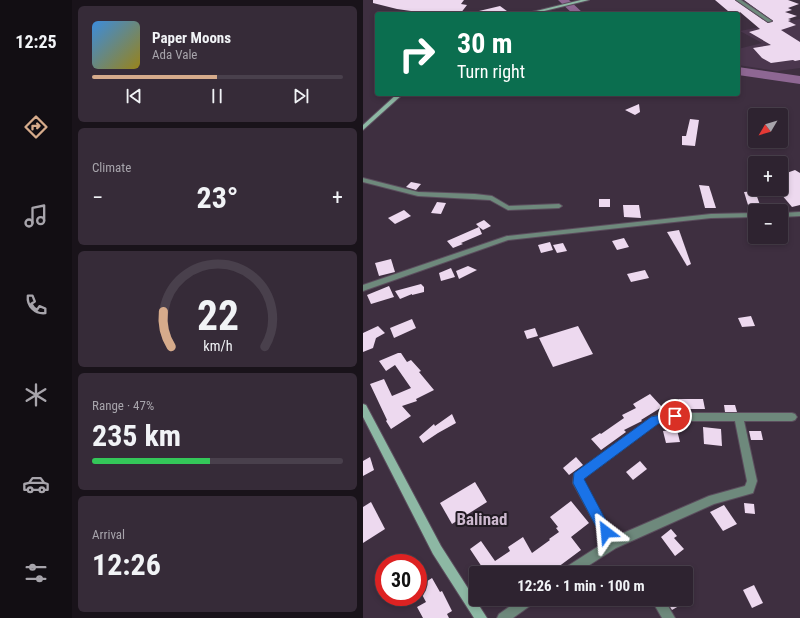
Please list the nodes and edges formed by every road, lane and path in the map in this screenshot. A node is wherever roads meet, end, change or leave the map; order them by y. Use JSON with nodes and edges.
{"nodes":[{"id":1,"x":587,"y":0,"type":"edge"},
{"id":2,"x":738,"y":0,"type":"edge"},
{"id":3,"x":535,"y":12,"type":"edge"},
{"id":4,"x":770,"y":20,"type":"dead end"},
{"id":5,"x":399,"y":96,"type":"edge"},
{"id":6,"x":363,"y":128,"type":"edge"},
{"id":7,"x":363,"y":180,"type":"edge"},
{"id":8,"x":559,"y":206,"type":"dead end"},
{"id":9,"x":800,"y":214,"type":"edge"},
{"id":10,"x":748,"y":215,"type":"edge"},
{"id":11,"x":788,"y":215,"type":"edge"},
{"id":12,"x":363,"y":288,"type":"edge"},
{"id":13,"x":363,"y":408,"type":"edge"},
{"id":14,"x":739,"y":417,"type":"junction"},
{"id":15,"x":792,"y":417,"type":"dead end"},
{"id":16,"x":612,"y":544,"type":"junction"},
{"id":17,"x":578,"y":566,"type":"edge"},
{"id":18,"x":520,"y":606,"type":"edge"},
{"id":19,"x":661,"y":606,"type":"edge"},
{"id":20,"x":481,"y":618,"type":"edge"},
{"id":21,"x":503,"y":618,"type":"edge"},
{"id":22,"x":669,"y":618,"type":"edge"}],
"edges":[{"from":1,"to":3,"type":"main road"},
{"from":2,"to":4,"type":"street"},
{"from":5,"to":6,"type":"main road"},
{"from":7,"to":8,"type":"street"},
{"from":9,"to":11,"type":"street"},
{"from":10,"to":12,"type":"street"},
{"from":13,"to":20,"type":"main road"},
{"from":14,"to":15,"type":"street"},
{"from":14,"to":16,"type":"street"},
{"from":14,"to":16,"type":"street"},
{"from":16,"to":17,"type":"street"},
{"from":18,"to":21,"type":"street"},
{"from":19,"to":22,"type":"street"}]}
